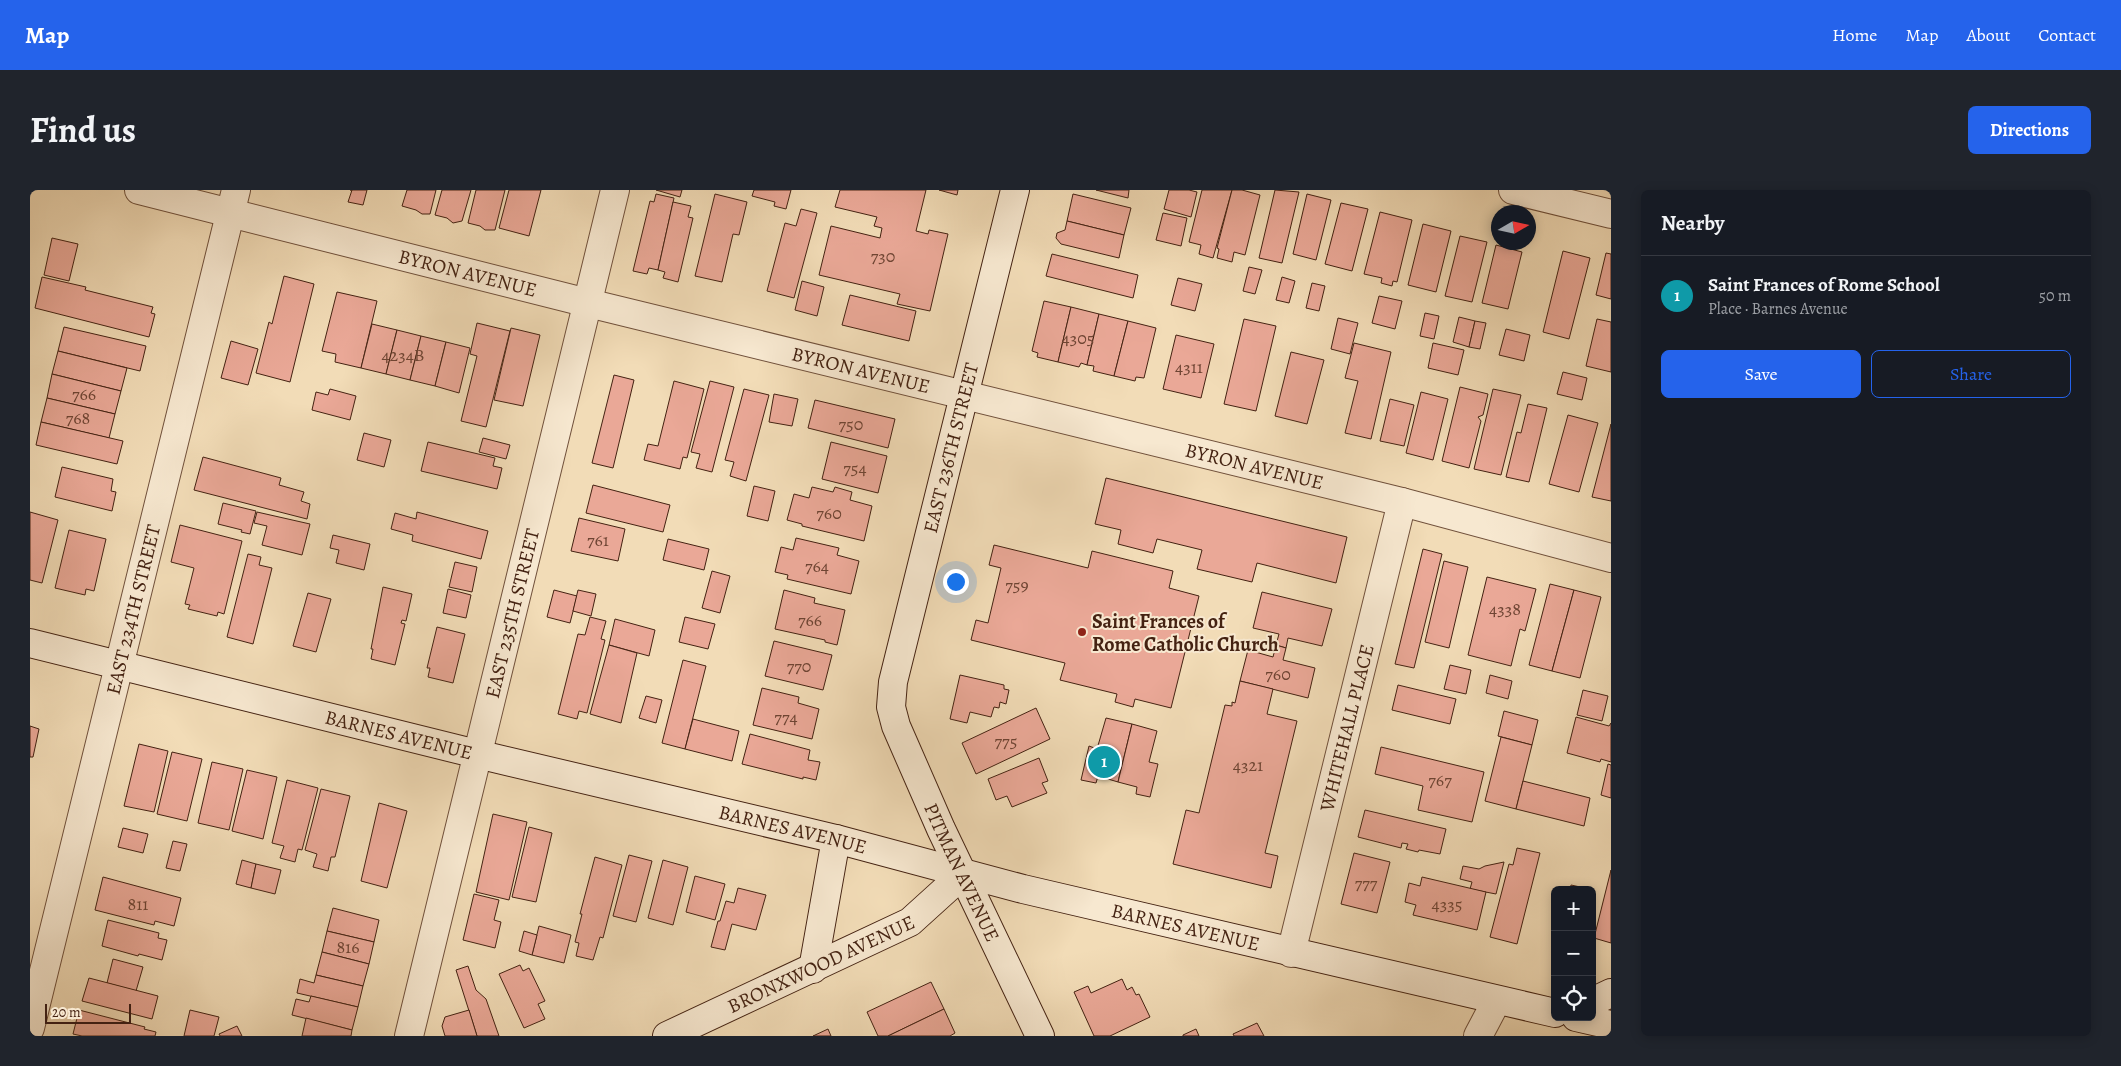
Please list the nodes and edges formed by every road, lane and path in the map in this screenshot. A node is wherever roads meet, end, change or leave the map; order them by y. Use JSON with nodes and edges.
{"nodes":[{"id":1,"x":138,"y":190,"type":"edge"},
{"id":2,"x":615,"y":190,"type":"edge"},
{"id":3,"x":1015,"y":190,"type":"edge"},
{"id":4,"x":1513,"y":190,"type":"edge"},
{"id":5,"x":233,"y":202,"type":"edge"},
{"id":6,"x":1611,"y":214,"type":"edge"},
{"id":7,"x":588,"y":303,"type":"junction"},
{"id":8,"x":964,"y":395,"type":"junction"},
{"id":9,"x":1402,"y":502,"type":"junction"},
{"id":10,"x":1611,"y":558,"type":"edge"},
{"id":11,"x":30,"y":644,"type":"edge"},
{"id":12,"x":119,"y":666,"type":"junction"},
{"id":13,"x":891,"y":708,"type":"joint"},
{"id":14,"x":477,"y":754,"type":"junction"},
{"id":15,"x":836,"y":839,"type":"junction"},
{"id":16,"x":963,"y":874,"type":"junction"},
{"id":17,"x":1291,"y":953,"type":"junction"},
{"id":18,"x":813,"y":969,"type":"junction"},
{"id":19,"x":1611,"y":993,"type":"edge"},
{"id":20,"x":1496,"y":1000,"type":"junction"},
{"id":21,"x":1596,"y":1000,"type":"edge"},
{"id":22,"x":1551,"y":1012,"type":"edge"},
{"id":23,"x":1594,"y":1021,"type":"edge"},
{"id":24,"x":1611,"y":1025,"type":"edge"},
{"id":25,"x":30,"y":1028,"type":"edge"},
{"id":26,"x":409,"y":1036,"type":"edge"},
{"id":27,"x":667,"y":1036,"type":"edge"},
{"id":28,"x":1040,"y":1036,"type":"edge"},
{"id":29,"x":1478,"y":1036,"type":"edge"}],
"edges":[{"from":1,"to":5,"type":"street","name":"BYRON AVENUE"},
{"from":2,"to":7,"type":"street","name":"EAST 235TH STREET"},
{"from":3,"to":8,"type":"street","name":"EAST 236TH STREET"},
{"from":4,"to":6,"type":"street"},
{"from":5,"to":7,"type":"street","name":"BYRON AVENUE"},
{"from":5,"to":12,"type":"street","name":"EAST 234TH STREET"},
{"from":7,"to":8,"type":"street","name":"BYRON AVENUE"},
{"from":7,"to":14,"type":"street","name":"EAST 235TH STREET"},
{"from":8,"to":9,"type":"street","name":"BYRON AVENUE"},
{"from":8,"to":13,"type":"street","name":"EAST 236TH STREET"},
{"from":9,"to":10,"type":"street","name":"BYRON AVENUE"},
{"from":9,"to":17,"type":"street","name":"WHITEHALL PLACE"},
{"from":11,"to":12,"type":"street","name":"BARNES AVENUE"},
{"from":12,"to":14,"type":"street","name":"BARNES AVENUE"},
{"from":12,"to":25,"type":"street","name":"EAST 234TH STREET"},
{"from":13,"to":16,"type":"street","name":"PITMAN AVENUE"},
{"from":14,"to":15,"type":"street","name":"BARNES AVENUE"},
{"from":14,"to":26,"type":"street","name":"EAST 235TH STREET"},
{"from":15,"to":16,"type":"street","name":"BARNES AVENUE"},
{"from":15,"to":18,"type":"street"},
{"from":16,"to":17,"type":"street","name":"BARNES AVENUE"},
{"from":16,"to":18,"type":"street","name":"BRONXWOOD AVENUE"},
{"from":16,"to":28,"type":"street","name":"PITMAN AVENUE"},
{"from":17,"to":20,"type":"street","name":"BARNES AVENUE"},
{"from":18,"to":27,"type":"street","name":"BRONXWOOD AVENUE"},
{"from":19,"to":21,"type":"street"},
{"from":20,"to":22,"type":"street","name":"BARNES AVENUE"},
{"from":20,"to":29,"type":"street"},
{"from":23,"to":24,"type":"street"}]}
